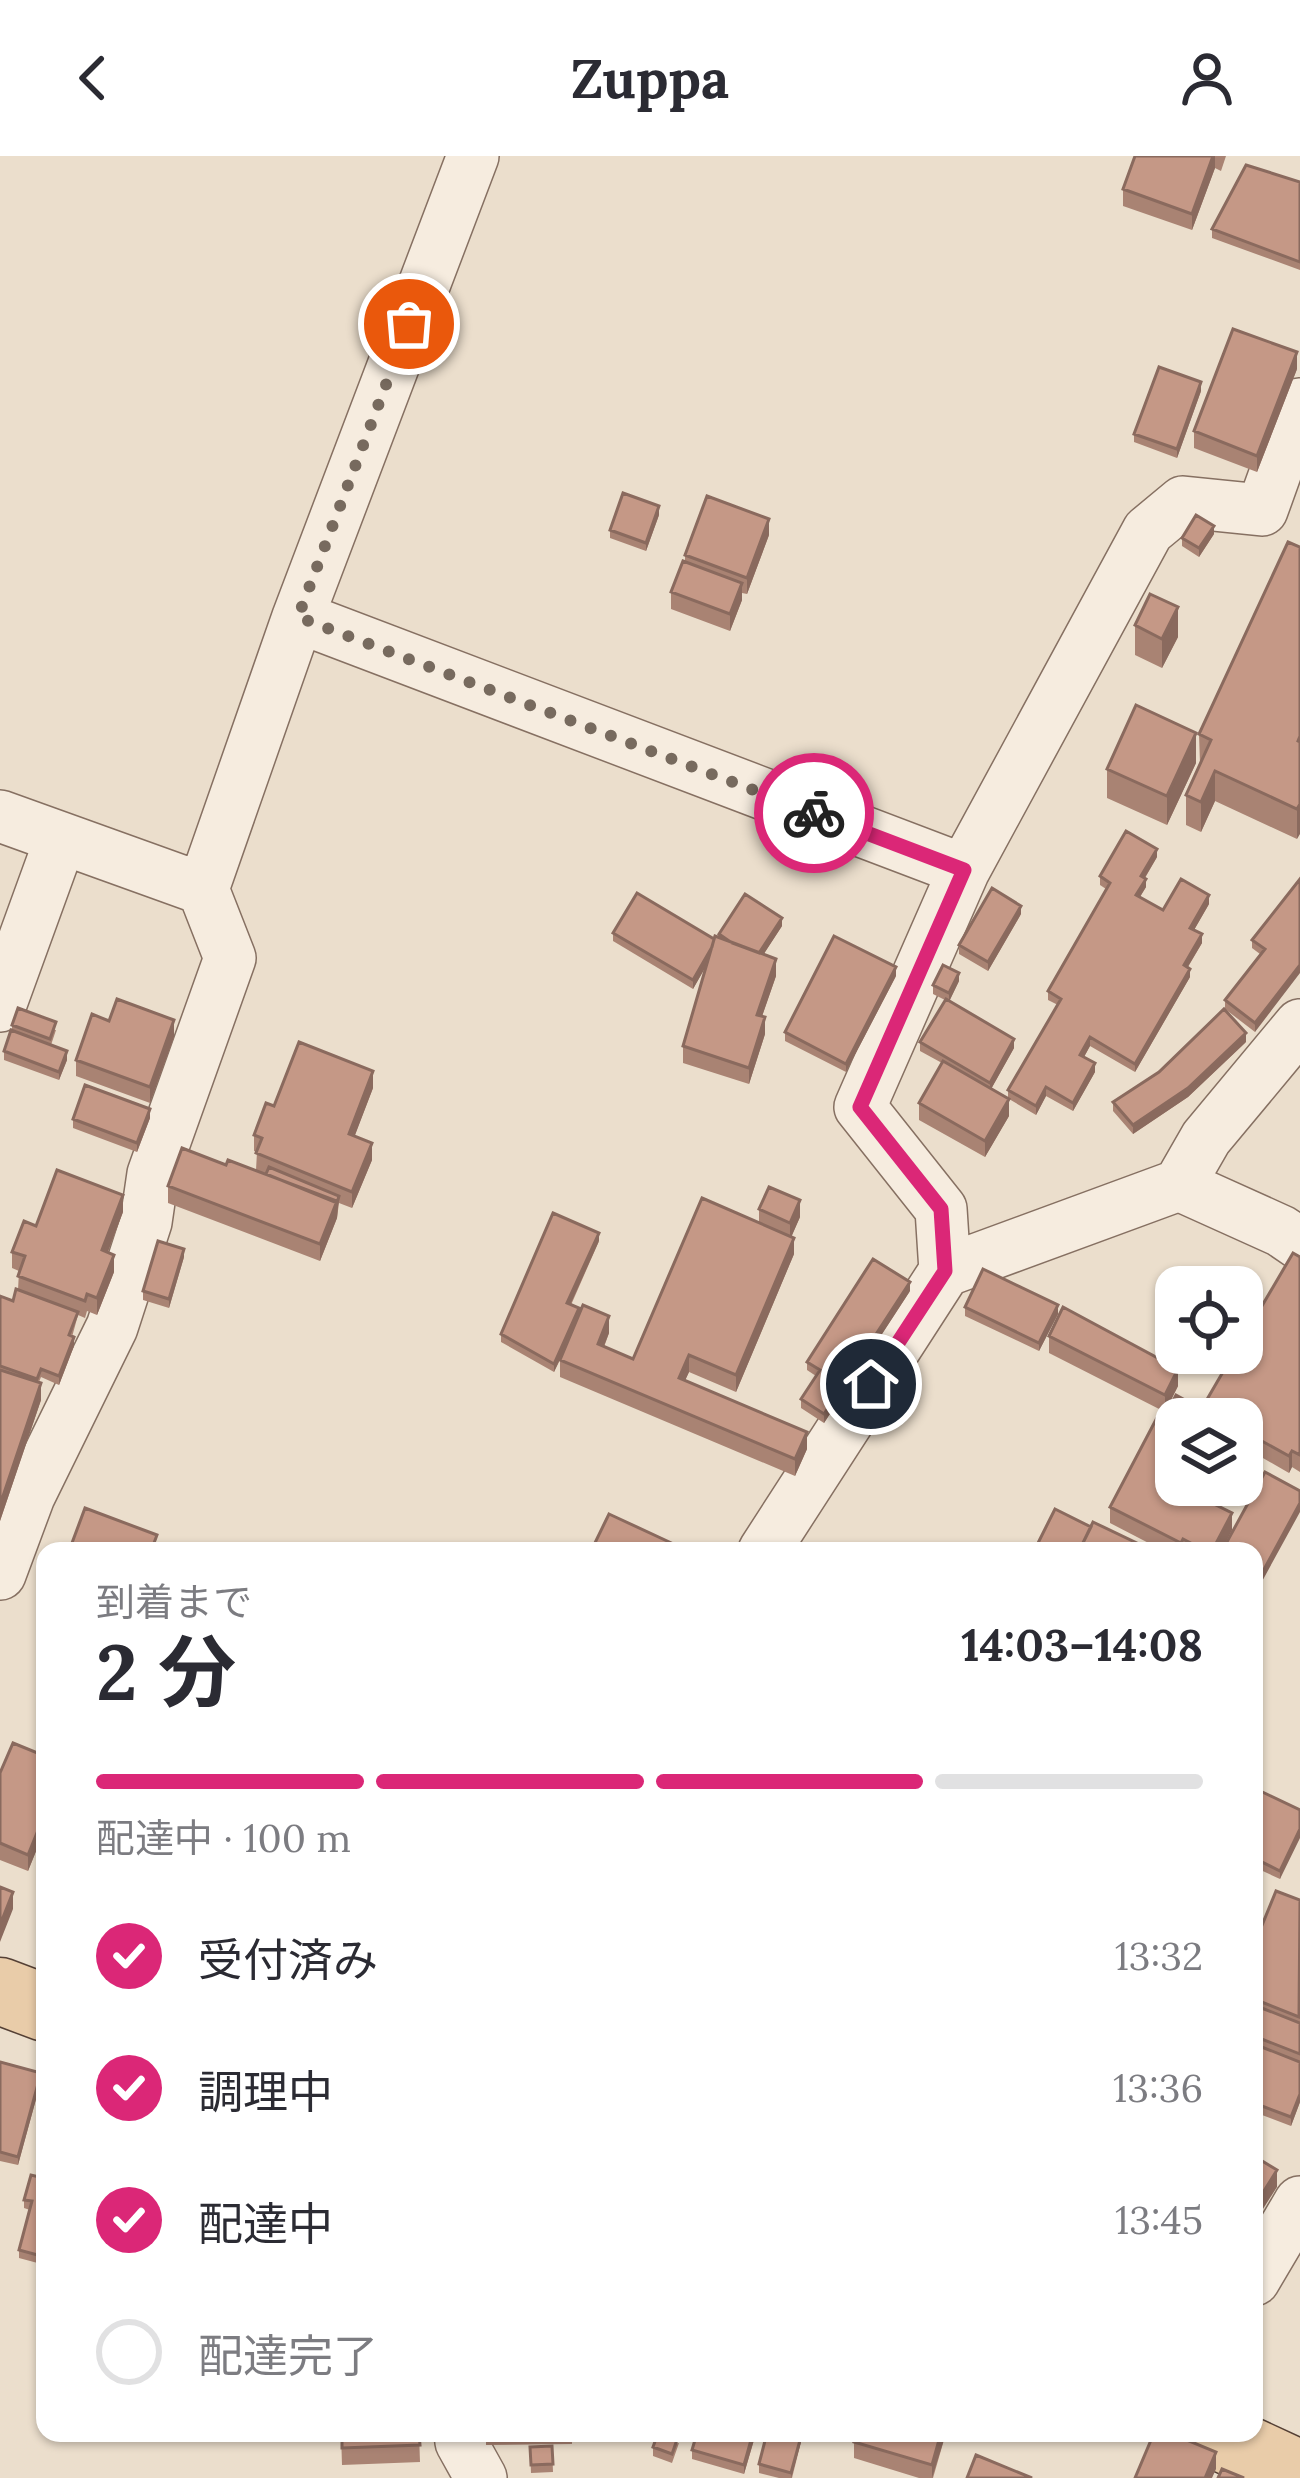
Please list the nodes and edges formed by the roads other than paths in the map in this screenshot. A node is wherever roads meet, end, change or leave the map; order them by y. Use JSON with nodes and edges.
{"nodes":[{"id":1,"x":472,"y":156,"type":"edge"},
{"id":2,"x":1300,"y":404,"type":"edge"},
{"id":3,"x":1281,"y":518,"type":"edge"},
{"id":4,"x":298,"y":617,"type":"junction"},
{"id":5,"x":0,"y":816,"type":"edge"},
{"id":6,"x":62,"y":838,"type":"junction"},
{"id":7,"x":964,"y":870,"type":"junction"},
{"id":8,"x":203,"y":890,"type":"junction"},
{"id":9,"x":0,"y":1006,"type":"edge"},
{"id":10,"x":1300,"y":1025,"type":"edge"},
{"id":11,"x":1179,"y":1184,"type":"junction"},
{"id":12,"x":1300,"y":1244,"type":"edge"},
{"id":13,"x":945,"y":1271,"type":"junction"},
{"id":14,"x":770,"y":1542,"type":"edge"},
{"id":15,"x":0,"y":1574,"type":"edge"},
{"id":16,"x":0,"y":1991,"type":"edge"},
{"id":17,"x":36,"y":2005,"type":"edge"},
{"id":18,"x":1300,"y":2202,"type":"edge"},
{"id":19,"x":1263,"y":2265,"type":"edge"},
{"id":20,"x":460,"y":2442,"type":"edge"},
{"id":21,"x":1230,"y":2442,"type":"edge"},
{"id":22,"x":1300,"y":2474,"type":"edge"},
{"id":23,"x":481,"y":2478,"type":"edge"}],
"edges":[{"from":1,"to":4,"type":"street"},
{"from":2,"to":3,"type":"street"},
{"from":3,"to":7,"type":"street"},
{"from":4,"to":7,"type":"street"},
{"from":4,"to":8,"type":"street"},
{"from":5,"to":6,"type":"street"},
{"from":6,"to":8,"type":"street"},
{"from":6,"to":9,"type":"street"},
{"from":7,"to":13,"type":"street"},
{"from":8,"to":15,"type":"street"},
{"from":10,"to":11,"type":"street"},
{"from":11,"to":12,"type":"street"},
{"from":11,"to":13,"type":"street"},
{"from":13,"to":14,"type":"street"},
{"from":16,"to":17,"type":"main road"},
{"from":18,"to":19,"type":"street"},
{"from":20,"to":23,"type":"street"},
{"from":21,"to":22,"type":"main road"}]}
